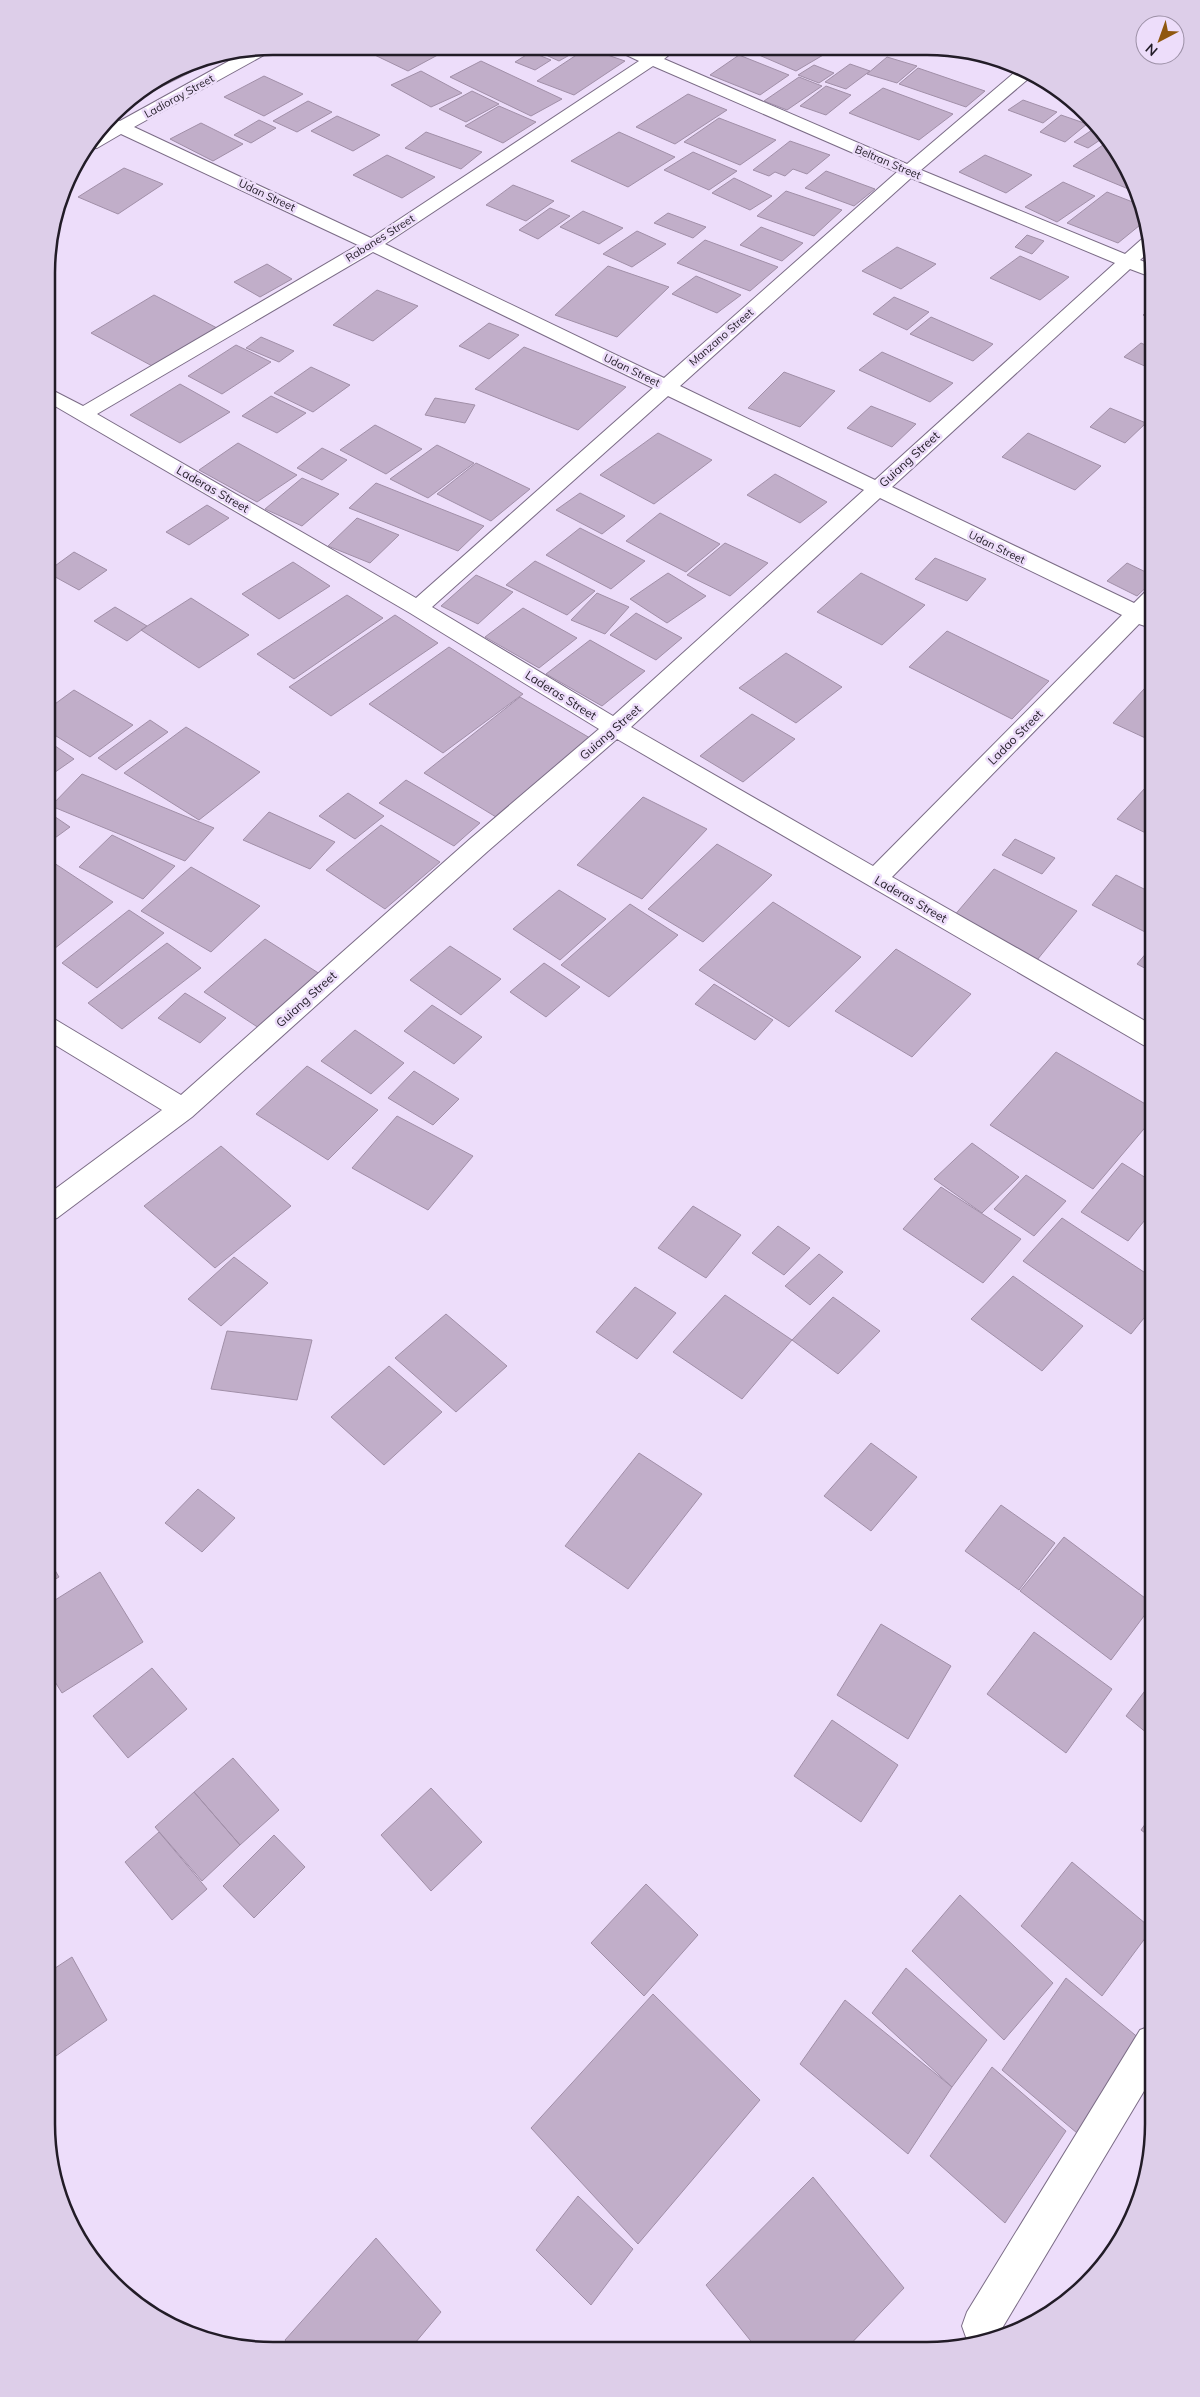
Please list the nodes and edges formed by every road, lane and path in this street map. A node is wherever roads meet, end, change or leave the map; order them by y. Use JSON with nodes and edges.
{"nodes":[{"id":1,"x":640,"y":55,"type":"edge"},
{"id":2,"x":659,"y":55,"type":"edge"},
{"id":3,"x":251,"y":56,"type":"edge"},
{"id":4,"x":651,"y":60,"type":"junction"},
{"id":5,"x":1021,"y":76,"type":"edge"},
{"id":6,"x":116,"y":125,"type":"edge"},
{"id":7,"x":910,"y":171,"type":"junction"},
{"id":8,"x":372,"y":245,"type":"junction"},
{"id":9,"x":1143,"y":247,"type":"edge"},
{"id":10,"x":1127,"y":261,"type":"junction"},
{"id":11,"x":1145,"y":268,"type":"edge"},
{"id":12,"x":666,"y":386,"type":"junction"},
{"id":13,"x":55,"y":398,"type":"edge"},
{"id":14,"x":83,"y":414,"type":"junction"},
{"id":15,"x":876,"y":489,"type":"junction"},
{"id":16,"x":418,"y":608,"type":"junction"},
{"id":17,"x":1145,"y":618,"type":"edge"},
{"id":18,"x":615,"y":728,"type":"junction"},
{"id":19,"x":876,"y":878,"type":"junction"},
{"id":20,"x":55,"y":1032,"type":"edge"},
{"id":21,"x":1145,"y":1034,"type":"edge"},
{"id":22,"x":184,"y":1109,"type":"junction"},
{"id":23,"x":55,"y":1204,"type":"edge"},
{"id":24,"x":1145,"y":2056,"type":"edge"},
{"id":25,"x":981,"y":2326,"type":"dead end"}],
"edges":[{"from":1,"to":4,"type":"street","name":"Beltran Street"},
{"from":2,"to":4,"type":"street","name":"Rabanes Street"},
{"from":3,"to":6,"type":"street","name":"Ladioray Street"},
{"from":4,"to":7,"type":"street","name":"Beltran Street"},
{"from":4,"to":8,"type":"street","name":"Rabanes Street"},
{"from":5,"to":7,"type":"street","name":"Manzano Street"},
{"from":6,"to":8,"type":"street","name":"Udan Street"},
{"from":7,"to":10,"type":"street","name":"Beltran Street"},
{"from":7,"to":12,"type":"street","name":"Manzano Street"},
{"from":8,"to":12,"type":"street","name":"Udan Street"},
{"from":8,"to":14,"type":"street","name":"Rabanes Street"},
{"from":9,"to":10,"type":"street","name":"Guiang Street"},
{"from":10,"to":11,"type":"street","name":"Beltran Street"},
{"from":10,"to":15,"type":"street","name":"Guiang Street"},
{"from":12,"to":15,"type":"street","name":"Udan Street"},
{"from":12,"to":16,"type":"street","name":"Manzano Street"},
{"from":13,"to":14,"type":"street","name":"Laderas Street"},
{"from":14,"to":16,"type":"street","name":"Laderas Street"},
{"from":15,"to":17,"type":"street","name":"Udan Street"},
{"from":15,"to":18,"type":"street","name":"Guiang Street"},
{"from":16,"to":18,"type":"street","name":"Laderas Street"},
{"from":17,"to":19,"type":"street","name":"Ladao Street"},
{"from":18,"to":19,"type":"street","name":"Laderas Street"},
{"from":18,"to":22,"type":"street","name":"Guiang Street"},
{"from":19,"to":21,"type":"street","name":"Laderas Street"},
{"from":20,"to":22,"type":"street"},
{"from":22,"to":23,"type":"street","name":"Guiang Street"},
{"from":24,"to":25,"type":"street"}]}
